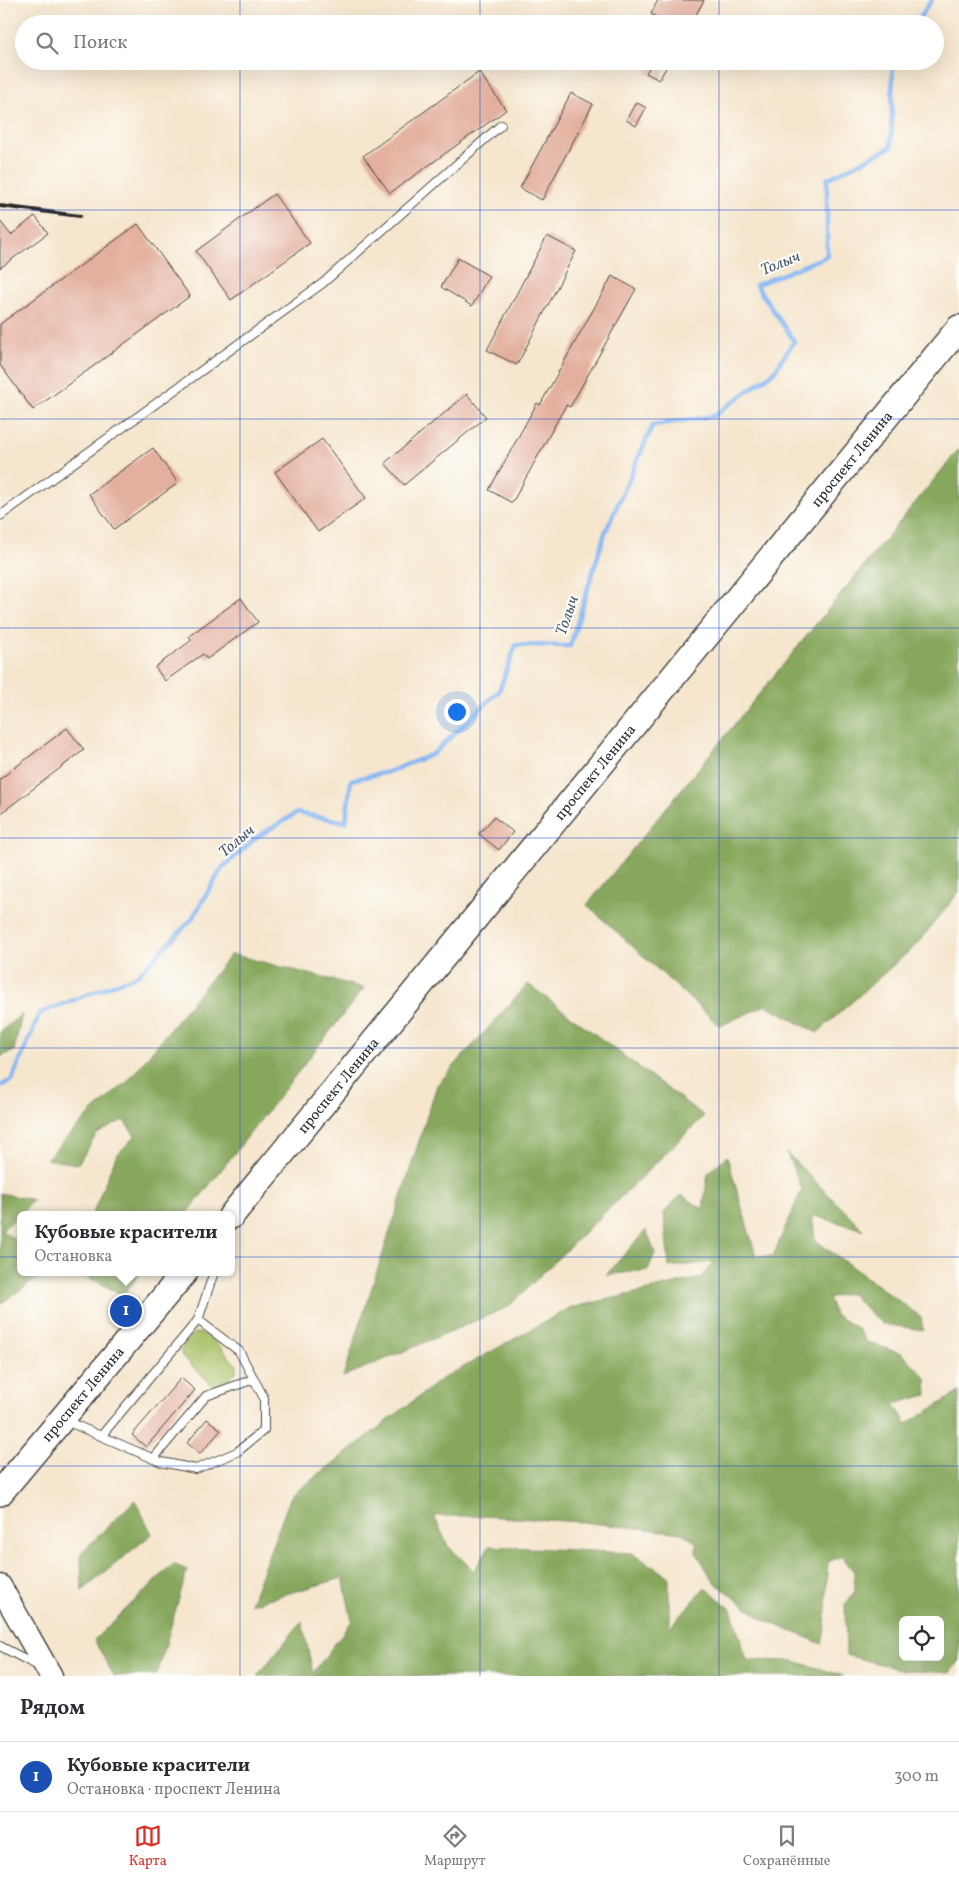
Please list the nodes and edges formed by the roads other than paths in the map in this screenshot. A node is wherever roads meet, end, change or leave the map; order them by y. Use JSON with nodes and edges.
{"nodes":[{"id":1,"x":501,"y":126,"type":"dead end"},
{"id":2,"x":959,"y":328,"type":"edge"},
{"id":3,"x":0,"y":516,"type":"edge"},
{"id":4,"x":235,"y":1212,"type":"edge"},
{"id":5,"x":181,"y":1276,"type":"edge"},
{"id":6,"x":213,"y":1276,"type":"edge"},
{"id":7,"x":198,"y":1320,"type":"junction"},
{"id":8,"x":254,"y":1379,"type":"junction"},
{"id":9,"x":62,"y":1419,"type":"junction"},
{"id":10,"x":101,"y":1436,"type":"junction"},
{"id":11,"x":153,"y":1458,"type":"junction"},
{"id":12,"x":0,"y":1493,"type":"edge"},
{"id":13,"x":0,"y":1586,"type":"edge"},
{"id":14,"x":0,"y":1646,"type":"edge"},
{"id":15,"x":50,"y":1673,"type":"edge"}],
"edges":[{"from":1,"to":3,"type":"lane"},
{"from":2,"to":4,"type":"main road","name":"проспект Ленина"},
{"from":5,"to":9,"type":"main road","name":"проспект Ленина"},
{"from":6,"to":7,"type":"lane"},
{"from":7,"to":8,"type":"lane"},
{"from":7,"to":10,"type":"lane"},
{"from":8,"to":11,"type":"lane"},
{"from":8,"to":11,"type":"lane"},
{"from":9,"to":10,"type":"lane"},
{"from":9,"to":12,"type":"main road","name":"проспект Ленина"},
{"from":10,"to":11,"type":"lane"},
{"from":13,"to":15,"type":"main road"},
{"from":14,"to":15,"type":"lane"}]}
